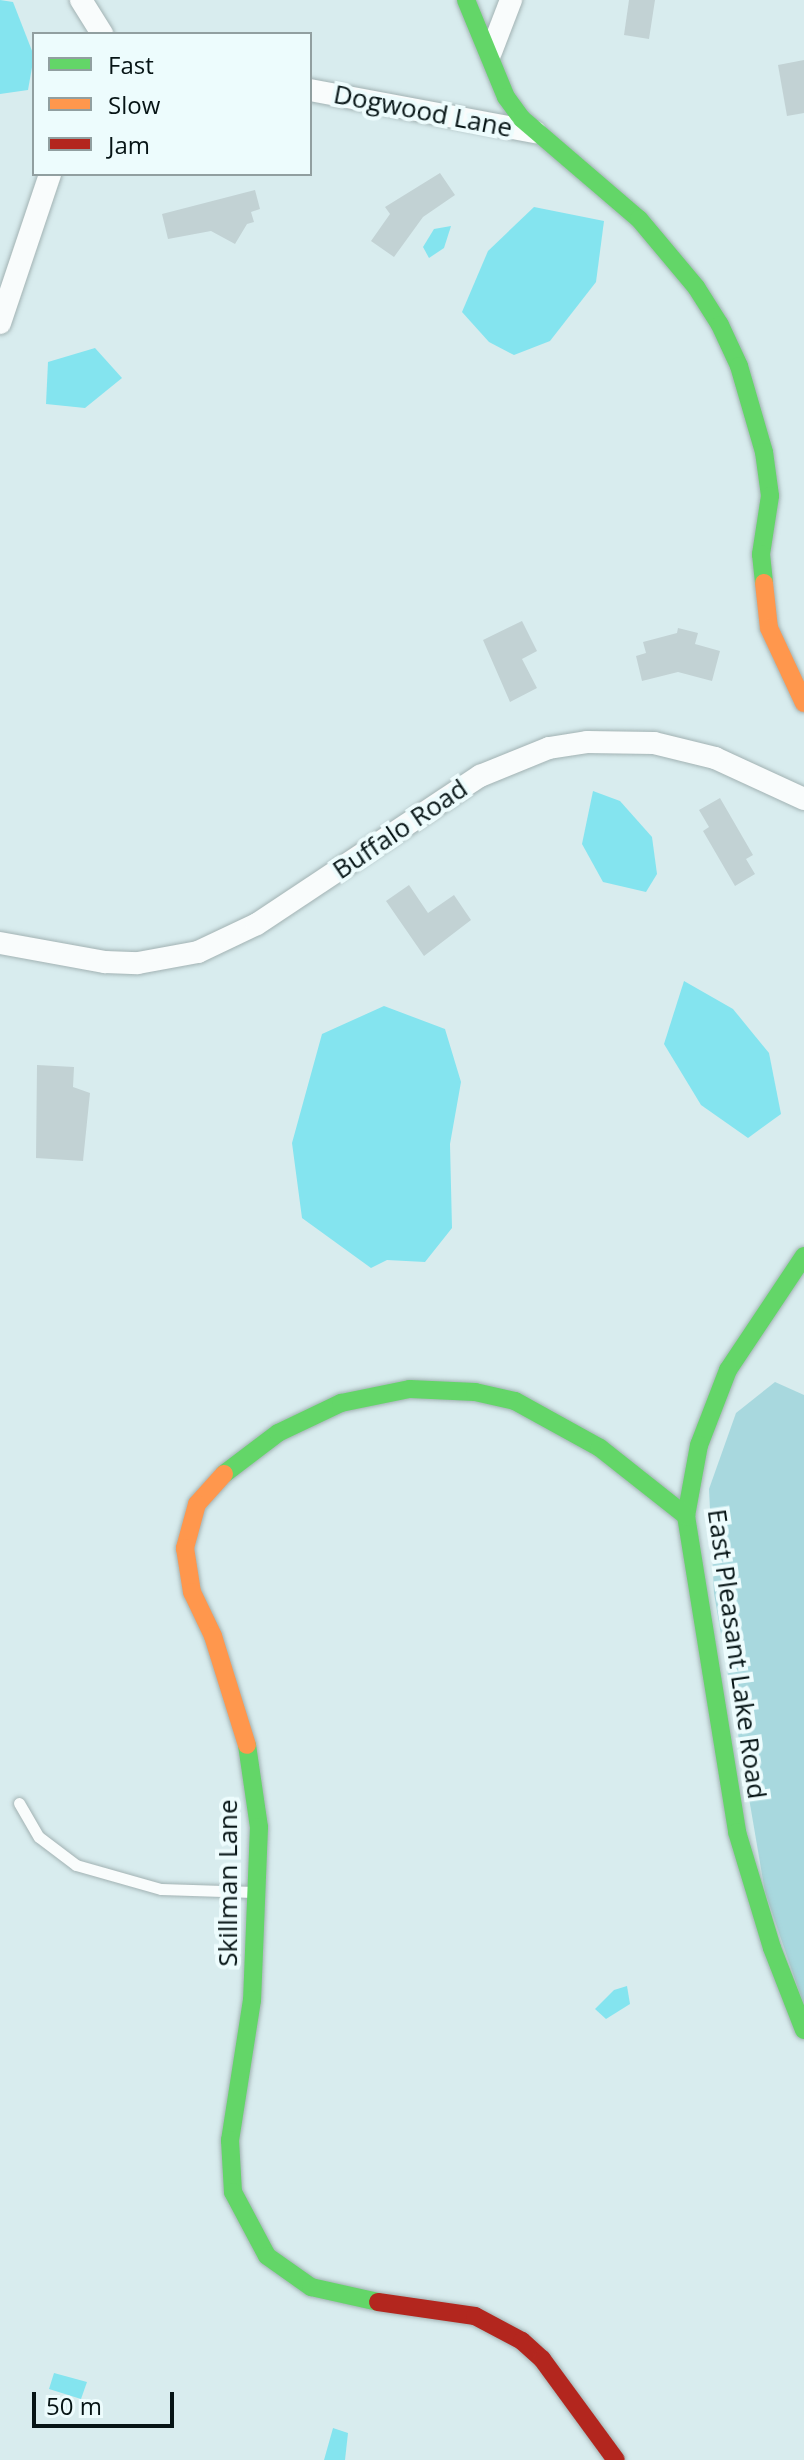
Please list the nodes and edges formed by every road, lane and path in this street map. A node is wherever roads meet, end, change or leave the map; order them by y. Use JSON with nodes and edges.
{"nodes":[{"id":1,"x":81,"y":0,"type":"edge"},
{"id":2,"x":466,"y":0,"type":"edge"},
{"id":3,"x":511,"y":0,"type":"edge"},
{"id":4,"x":101,"y":32,"type":"edge"},
{"id":5,"x":491,"y":52,"type":"junction"},
{"id":6,"x":312,"y":90,"type":"edge"},
{"id":7,"x":535,"y":132,"type":"junction"},
{"id":8,"x":49,"y":176,"type":"edge"},
{"id":9,"x":0,"y":323,"type":"edge"},
{"id":10,"x":804,"y":703,"type":"edge"},
{"id":11,"x":804,"y":799,"type":"edge"},
{"id":12,"x":0,"y":943,"type":"edge"},
{"id":13,"x":804,"y":1256,"type":"edge"},
{"id":14,"x":686,"y":1516,"type":"junction"},
{"id":15,"x":19,"y":1803,"type":"dead end"},
{"id":16,"x":259,"y":1893,"type":"junction"},
{"id":17,"x":804,"y":2030,"type":"edge"},
{"id":18,"x":616,"y":2460,"type":"edge"}],
"edges":[{"from":1,"to":4,"type":"street"},
{"from":2,"to":5,"type":"street"},
{"from":3,"to":5,"type":"street"},
{"from":5,"to":7,"type":"street"},
{"from":6,"to":7,"type":"street","name":"Dogwood Lane"},
{"from":7,"to":10,"type":"street"},
{"from":8,"to":9,"type":"street"},
{"from":11,"to":12,"type":"street","name":"Buffalo Road"},
{"from":13,"to":14,"type":"street","name":"East Pleasant Lake Road"},
{"from":14,"to":16,"type":"street","name":"Skillman Lane"},
{"from":14,"to":17,"type":"street","name":"East Pleasant Lake Road"},
{"from":15,"to":16,"type":"lane"},
{"from":16,"to":18,"type":"street","name":"Skillman Lane"}]}
